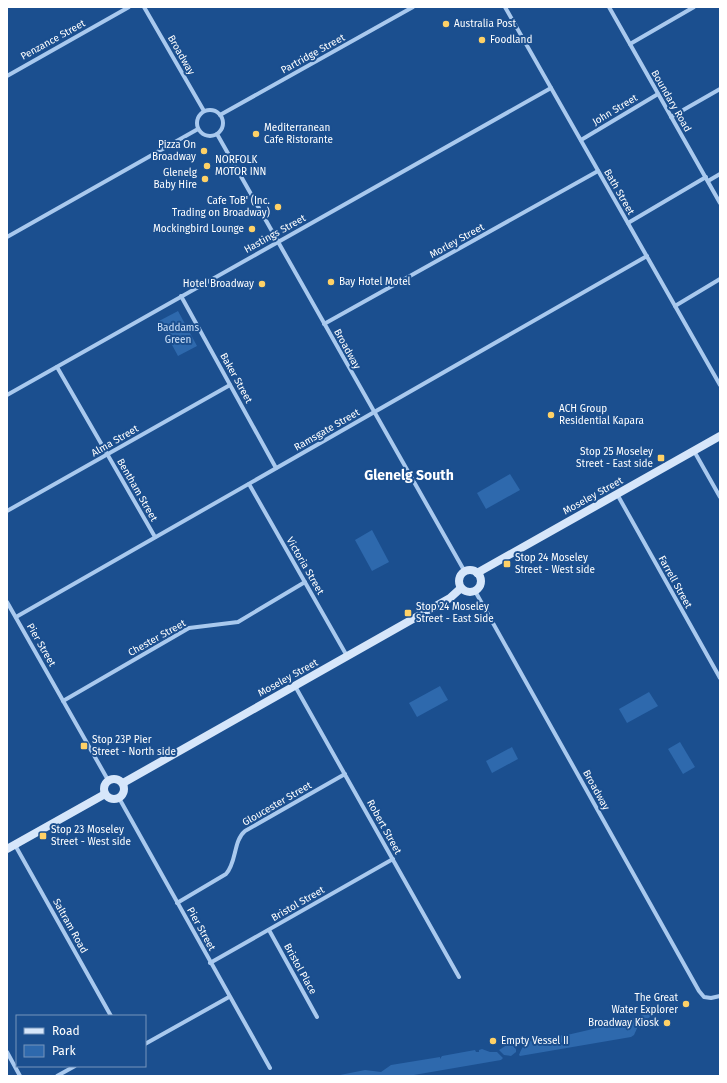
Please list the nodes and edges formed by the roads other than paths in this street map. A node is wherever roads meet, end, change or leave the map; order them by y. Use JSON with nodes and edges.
{"nodes":[{"id":1,"x":129,"y":7,"type":"edge"},
{"id":2,"x":144,"y":7,"type":"edge"},
{"id":3,"x":413,"y":7,"type":"edge"},
{"id":4,"x":505,"y":7,"type":"edge"},
{"id":5,"x":609,"y":7,"type":"edge"},
{"id":6,"x":694,"y":7,"type":"edge"},
{"id":7,"x":630,"y":44,"type":"junction"},
{"id":8,"x":7,"y":76,"type":"edge"},
{"id":9,"x":551,"y":88,"type":"junction"},
{"id":10,"x":720,"y":89,"type":"edge"},
{"id":11,"x":658,"y":94,"type":"junction"},
{"id":12,"x":204,"y":111,"type":"junction"},
{"id":13,"x":220,"y":115,"type":"junction"},
{"id":14,"x":671,"y":117,"type":"junction"},
{"id":15,"x":198,"y":129,"type":"junction"},
{"id":16,"x":217,"y":134,"type":"junction"},
{"id":17,"x":581,"y":140,"type":"junction"},
{"id":18,"x":598,"y":171,"type":"junction"},
{"id":19,"x":720,"y":174,"type":"edge"},
{"id":20,"x":707,"y":179,"type":"junction"},
{"id":21,"x":720,"y":202,"type":"edge"},
{"id":22,"x":628,"y":223,"type":"junction"},
{"id":23,"x":7,"y":237,"type":"edge"},
{"id":24,"x":277,"y":241,"type":"junction"},
{"id":25,"x":647,"y":256,"type":"junction"},
{"id":26,"x":720,"y":279,"type":"edge"},
{"id":27,"x":181,"y":296,"type":"junction"},
{"id":28,"x":675,"y":306,"type":"junction"},
{"id":29,"x":324,"y":324,"type":"junction"},
{"id":30,"x":57,"y":367,"type":"junction"},
{"id":31,"x":230,"y":385,"type":"junction"},
{"id":32,"x":720,"y":385,"type":"edge"},
{"id":33,"x":7,"y":395,"type":"edge"},
{"id":34,"x":374,"y":413,"type":"junction"},
{"id":35,"x":720,"y":436,"type":"edge"},
{"id":36,"x":694,"y":450,"type":"junction"},
{"id":37,"x":108,"y":454,"type":"junction"},
{"id":38,"x":276,"y":468,"type":"junction"},
{"id":39,"x":249,"y":484,"type":"junction"},
{"id":40,"x":617,"y":494,"type":"junction"},
{"id":41,"x":720,"y":497,"type":"edge"},
{"id":42,"x":7,"y":511,"type":"edge"},
{"id":43,"x":155,"y":537,"type":"junction"},
{"id":44,"x":465,"y":572,"type":"junction"},
{"id":45,"x":477,"y":573,"type":"junction"},
{"id":46,"x":305,"y":582,"type":"junction"},
{"id":47,"x":461,"y":588,"type":"junction"},
{"id":48,"x":475,"y":591,"type":"junction"},
{"id":49,"x":7,"y":602,"type":"edge"},
{"id":50,"x":16,"y":617,"type":"junction"},
{"id":51,"x":347,"y":656,"type":"junction"},
{"id":52,"x":720,"y":678,"type":"edge"},
{"id":53,"x":295,"y":686,"type":"junction"},
{"id":54,"x":63,"y":701,"type":"junction"},
{"id":55,"x":345,"y":774,"type":"junction"},
{"id":56,"x":108,"y":780,"type":"junction"},
{"id":57,"x":123,"y":783,"type":"junction"},
{"id":58,"x":105,"y":794,"type":"junction"},
{"id":59,"x":119,"y":798,"type":"junction"},
{"id":60,"x":15,"y":845,"type":"junction"},
{"id":61,"x":7,"y":849,"type":"edge"},
{"id":62,"x":393,"y":859,"type":"junction"},
{"id":63,"x":177,"y":903,"type":"junction"},
{"id":64,"x":269,"y":930,"type":"junction"},
{"id":65,"x":210,"y":963,"type":"junction"},
{"id":66,"x":459,"y":977,"type":"dead end"},
{"id":67,"x":720,"y":996,"type":"edge"},
{"id":68,"x":229,"y":997,"type":"junction"},
{"id":69,"x":110,"y":1015,"type":"edge"},
{"id":70,"x":317,"y":1017,"type":"dead end"},
{"id":71,"x":146,"y":1043,"type":"edge"},
{"id":72,"x":7,"y":1052,"type":"edge"},
{"id":73,"x":73,"y":1067,"type":"edge"},
{"id":74,"x":270,"y":1068,"type":"dead end"},
{"id":75,"x":20,"y":1076,"type":"edge"},
{"id":76,"x":57,"y":1076,"type":"edge"}],
"edges":[{"from":1,"to":8,"type":"street","name":"Penzance Street"},
{"from":2,"to":12,"type":"street","name":"Broadway"},
{"from":3,"to":13,"type":"street","name":"Partridge Street"},
{"from":4,"to":9,"type":"street","name":"Bath Street"},
{"from":5,"to":7,"type":"street","name":"Boundary Road"},
{"from":6,"to":7,"type":"street"},
{"from":7,"to":11,"type":"street","name":"Boundary Road"},
{"from":9,"to":17,"type":"street","name":"Bath Street"},
{"from":9,"to":24,"type":"street","name":"Hastings Street"},
{"from":10,"to":14,"type":"street"},
{"from":11,"to":14,"type":"street","name":"Boundary Road"},
{"from":11,"to":17,"type":"street","name":"John Street"},
{"from":12,"to":13,"type":"street"},
{"from":12,"to":15,"type":"street"},
{"from":13,"to":16,"type":"street"},
{"from":14,"to":20,"type":"street","name":"Boundary Road"},
{"from":15,"to":16,"type":"street"},
{"from":15,"to":23,"type":"street"},
{"from":16,"to":24,"type":"street","name":"Broadway"},
{"from":17,"to":18,"type":"street","name":"Bath Street"},
{"from":18,"to":22,"type":"street","name":"Bath Street"},
{"from":18,"to":29,"type":"street","name":"Morley Street"},
{"from":19,"to":20,"type":"street"},
{"from":20,"to":21,"type":"street","name":"Boundary Road"},
{"from":20,"to":22,"type":"street"},
{"from":22,"to":25,"type":"street","name":"Bath Street"},
{"from":24,"to":27,"type":"street","name":"Hastings Street"},
{"from":24,"to":29,"type":"street","name":"Broadway"},
{"from":25,"to":28,"type":"street","name":"Bath Street"},
{"from":25,"to":34,"type":"street","name":"Ramsgate Street"},
{"from":26,"to":28,"type":"street"},
{"from":27,"to":30,"type":"street","name":"Hastings Street"},
{"from":27,"to":31,"type":"street","name":"Baker Street"},
{"from":28,"to":32,"type":"street","name":"Bath Street"},
{"from":29,"to":34,"type":"street","name":"Broadway"},
{"from":30,"to":33,"type":"street","name":"Hastings Street"},
{"from":30,"to":37,"type":"street","name":"Bentham Street"},
{"from":31,"to":37,"type":"street","name":"Alma Street"},
{"from":31,"to":38,"type":"street","name":"Baker Street"},
{"from":34,"to":38,"type":"street","name":"Ramsgate Street"},
{"from":34,"to":44,"type":"street","name":"Broadway"},
{"from":35,"to":36,"type":"street","name":"Moseley Street"},
{"from":36,"to":40,"type":"street","name":"Moseley Street"},
{"from":36,"to":41,"type":"street"},
{"from":37,"to":42,"type":"street","name":"Alma Street"},
{"from":37,"to":43,"type":"street","name":"Bentham Street"},
{"from":38,"to":39,"type":"street","name":"Ramsgate Street"},
{"from":39,"to":43,"type":"street","name":"Ramsgate Street"},
{"from":39,"to":46,"type":"street","name":"Victoria Street"},
{"from":40,"to":45,"type":"street","name":"Moseley Street"},
{"from":40,"to":52,"type":"street","name":"Farrell Street"},
{"from":43,"to":50,"type":"street","name":"Ramsgate Street"},
{"from":44,"to":45,"type":"street"},
{"from":44,"to":47,"type":"street"},
{"from":45,"to":48,"type":"street"},
{"from":46,"to":51,"type":"street","name":"Victoria Street"},
{"from":46,"to":54,"type":"street","name":"Chester Street"},
{"from":47,"to":48,"type":"street"},
{"from":47,"to":51,"type":"street","name":"Moseley Street"},
{"from":48,"to":67,"type":"street","name":"Broadway"},
{"from":49,"to":50,"type":"street","name":"Pier Street"},
{"from":50,"to":54,"type":"street","name":"Pier Street"},
{"from":51,"to":53,"type":"street","name":"Moseley Street"},
{"from":53,"to":55,"type":"street","name":"Robert Street"},
{"from":53,"to":57,"type":"street","name":"Moseley Street"},
{"from":54,"to":56,"type":"street","name":"Pier Street"},
{"from":55,"to":62,"type":"street","name":"Robert Street"},
{"from":55,"to":63,"type":"street","name":"Gloucester Street"},
{"from":56,"to":57,"type":"street"},
{"from":56,"to":58,"type":"street"},
{"from":57,"to":59,"type":"street"},
{"from":58,"to":59,"type":"street"},
{"from":58,"to":60,"type":"street"},
{"from":59,"to":63,"type":"street","name":"Pier Street"},
{"from":60,"to":61,"type":"street"},
{"from":60,"to":69,"type":"street","name":"Saltram Road"},
{"from":62,"to":64,"type":"street","name":"Bristol Street"},
{"from":62,"to":66,"type":"street","name":"Robert Street"},
{"from":63,"to":65,"type":"street","name":"Pier Street"},
{"from":64,"to":65,"type":"street","name":"Bristol Street"},
{"from":64,"to":70,"type":"street","name":"Bristol Place"},
{"from":65,"to":68,"type":"street","name":"Pier Street"},
{"from":68,"to":71,"type":"street"},
{"from":68,"to":74,"type":"street","name":"Pier Street"},
{"from":72,"to":75,"type":"street"},
{"from":73,"to":76,"type":"street"}]}
